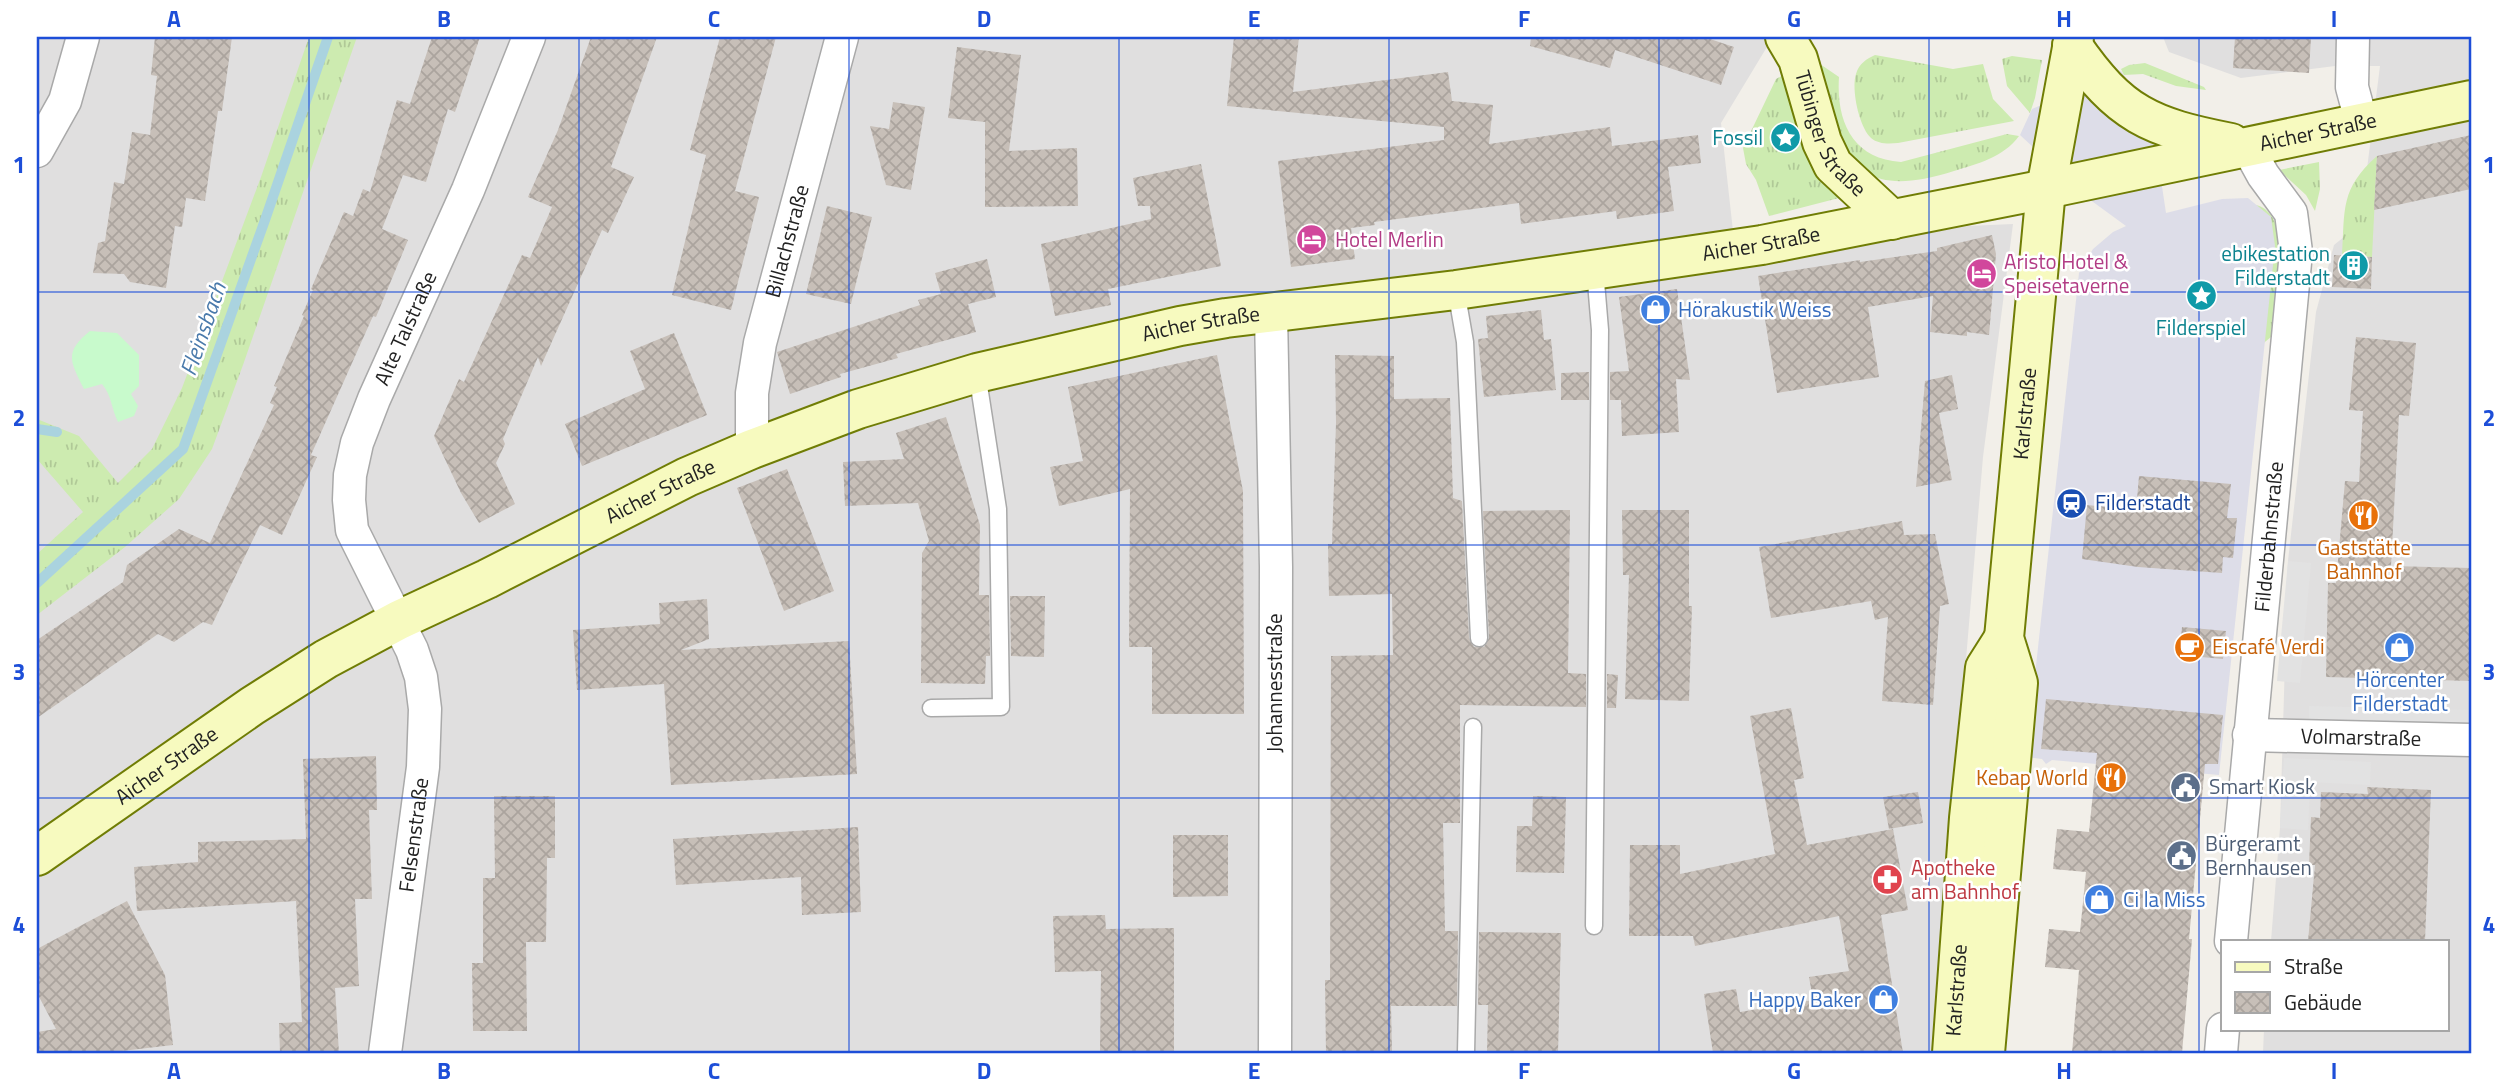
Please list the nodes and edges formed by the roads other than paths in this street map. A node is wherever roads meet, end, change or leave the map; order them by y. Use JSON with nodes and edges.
{"nodes":[{"id":1,"x":83,"y":37,"type":"edge"},
{"id":2,"x":529,"y":37,"type":"edge"},
{"id":3,"x":842,"y":37,"type":"edge"},
{"id":4,"x":1785,"y":37,"type":"edge"},
{"id":5,"x":2353,"y":37,"type":"edge"},
{"id":6,"x":2073,"y":41,"type":"edge"},
{"id":7,"x":2471,"y":100,"type":"edge"},
{"id":8,"x":2362,"y":124,"type":"junction"},
{"id":9,"x":2247,"y":146,"type":"junction"},
{"id":10,"x":37,"y":150,"type":"edge"},
{"id":11,"x":2046,"y":189,"type":"junction"},
{"id":12,"x":1892,"y":220,"type":"junction"},
{"id":13,"x":1595,"y":270,"type":"junction"},
{"id":14,"x":1456,"y":290,"type":"junction"},
{"id":15,"x":1272,"y":314,"type":"junction"},
{"id":16,"x":977,"y":373,"type":"junction"},
{"id":17,"x":752,"y":449,"type":"junction"},
{"id":18,"x":399,"y":620,"type":"junction"},
{"id":19,"x":1479,"y":638,"type":"dead end"},
{"id":20,"x":931,"y":708,"type":"dead end"},
{"id":21,"x":1473,"y":727,"type":"dead end"},
{"id":22,"x":2249,"y":734,"type":"junction"},
{"id":23,"x":2471,"y":740,"type":"edge"},
{"id":24,"x":1987,"y":822,"type":"junction"},
{"id":25,"x":37,"y":856,"type":"edge"},
{"id":26,"x":1594,"y":926,"type":"dead end"},
{"id":27,"x":2231,"y":940,"type":"edge"},
{"id":28,"x":1958,"y":948,"type":"junction"},
{"id":29,"x":1993,"y":964,"type":"junction"},
{"id":30,"x":2223,"y":1030,"type":"edge"},
{"id":31,"x":385,"y":1053,"type":"edge"},
{"id":32,"x":1275,"y":1053,"type":"edge"},
{"id":33,"x":1466,"y":1053,"type":"edge"},
{"id":34,"x":1952,"y":1053,"type":"edge"},
{"id":35,"x":1985,"y":1053,"type":"edge"},
{"id":36,"x":2221,"y":1053,"type":"edge"}],
"edges":[{"from":1,"to":10,"type":"street"},
{"from":2,"to":18,"type":"street","name":"Alte Talstraße"},
{"from":3,"to":17,"type":"street","name":"Billachstraße"},
{"from":4,"to":12,"type":"main road","name":"Tübinger Straße"},
{"from":5,"to":8,"type":"street"},
{"from":6,"to":9,"type":"main road"},
{"from":6,"to":11,"type":"main road","name":"Karlstraße"},
{"from":7,"to":8,"type":"main road","name":"Aicher Straße"},
{"from":8,"to":9,"type":"main road","name":"Aicher Straße"},
{"from":9,"to":11,"type":"main road","name":"Aicher Straße"},
{"from":9,"to":22,"type":"street","name":"Filderbahnstraße"},
{"from":11,"to":12,"type":"main road","name":"Aicher Straße"},
{"from":11,"to":24,"type":"main road","name":"Karlstraße"},
{"from":12,"to":13,"type":"main road","name":"Aicher Straße"},
{"from":13,"to":14,"type":"main road","name":"Aicher Straße"},
{"from":13,"to":26,"type":"lane"},
{"from":14,"to":15,"type":"main road","name":"Aicher Straße"},
{"from":14,"to":19,"type":"lane"},
{"from":15,"to":16,"type":"main road","name":"Aicher Straße"},
{"from":15,"to":32,"type":"street","name":"Johannesstraße"},
{"from":16,"to":17,"type":"main road","name":"Aicher Straße"},
{"from":16,"to":20,"type":"lane"},
{"from":17,"to":18,"type":"main road","name":"Aicher Straße"},
{"from":18,"to":25,"type":"main road","name":"Aicher Straße"},
{"from":18,"to":31,"type":"street","name":"Felsenstraße"},
{"from":21,"to":33,"type":"lane"},
{"from":22,"to":23,"type":"street","name":"Volmarstraße"},
{"from":22,"to":27,"type":"street","name":"Filderbahnstraße"},
{"from":24,"to":28,"type":"main road","name":"Karlstraße"},
{"from":24,"to":29,"type":"main road","name":"Karlstraße"},
{"from":28,"to":29,"type":"main road"},
{"from":28,"to":34,"type":"main road","name":"Karlstraße"},
{"from":29,"to":35,"type":"main road","name":"Karlstraße"},
{"from":30,"to":36,"type":"street"}]}
